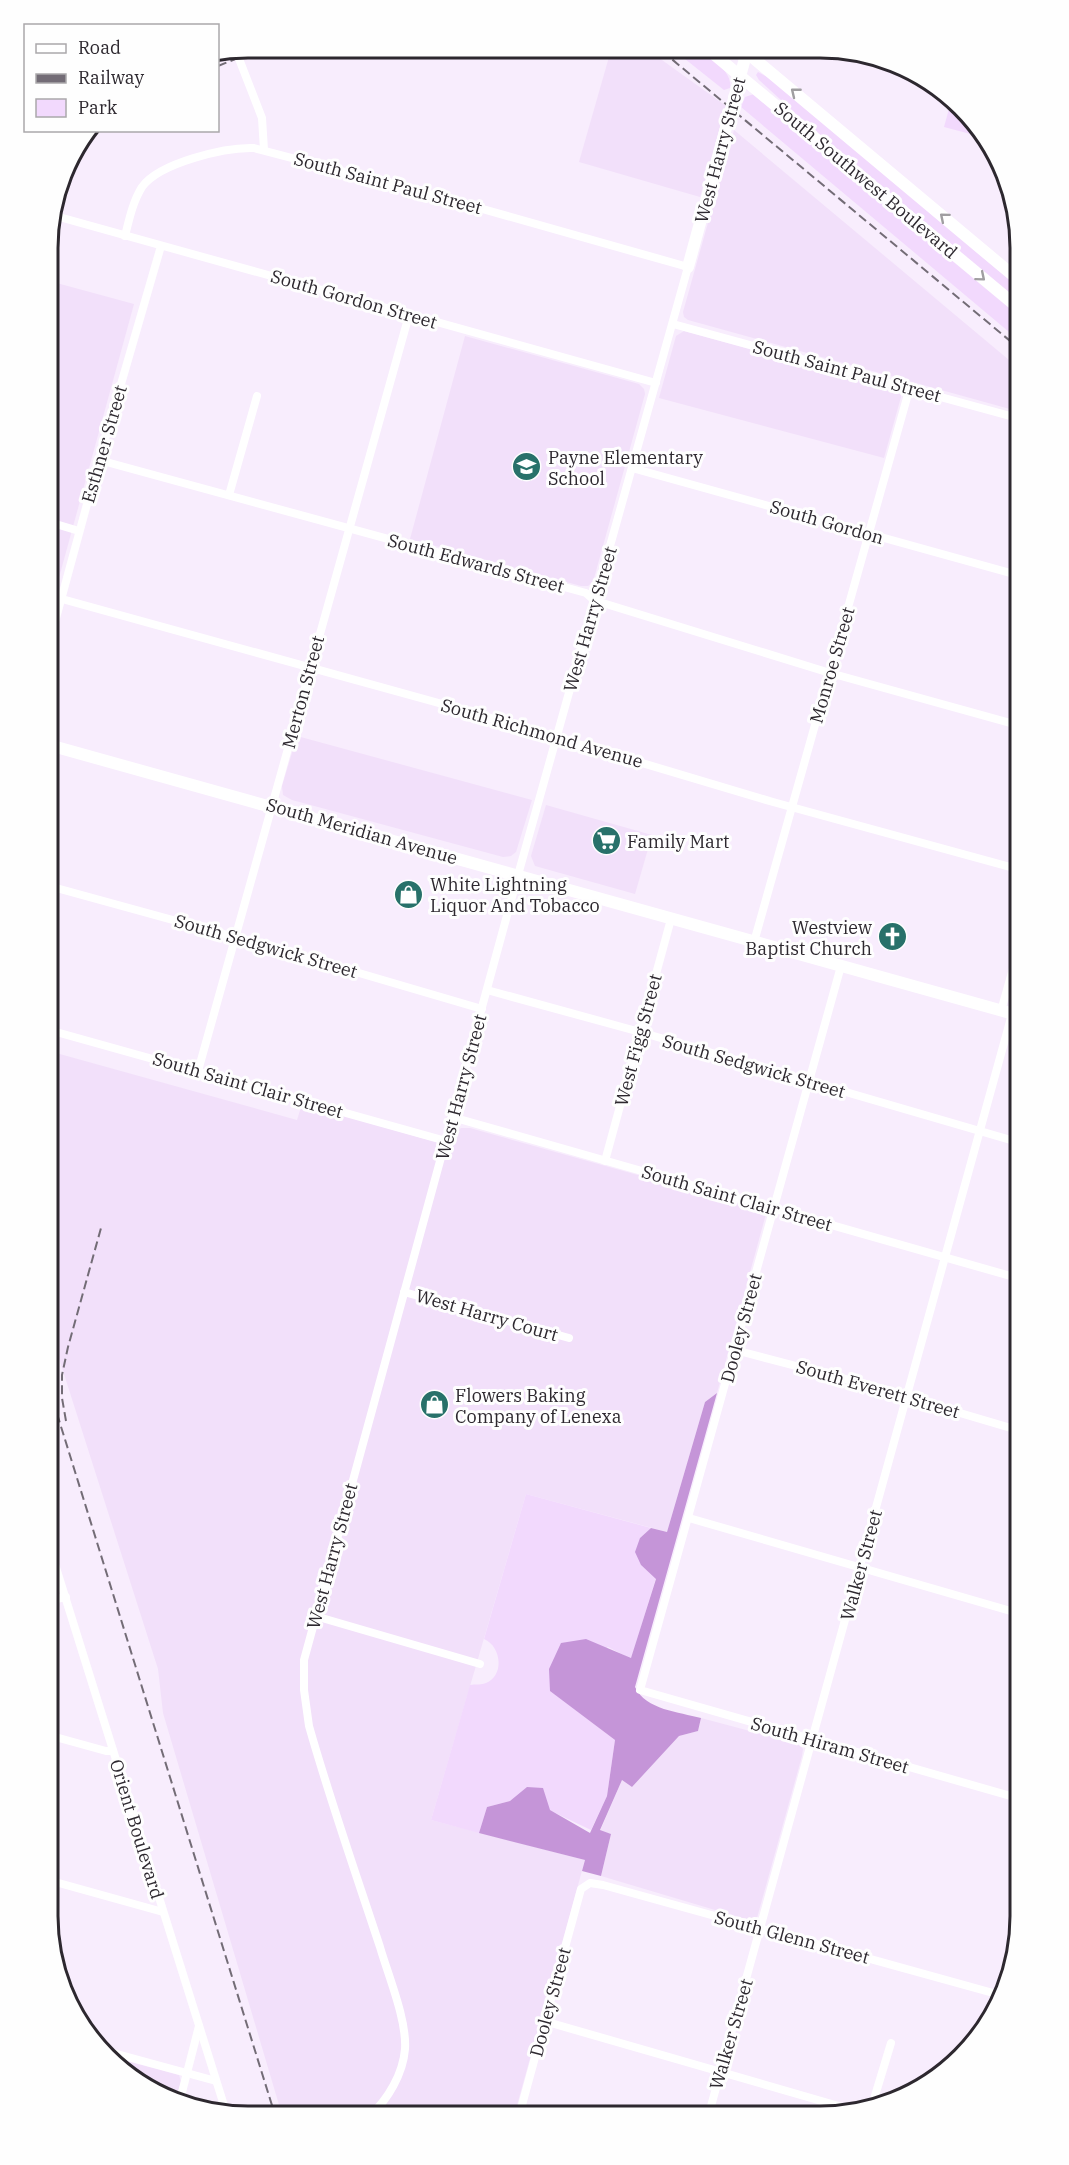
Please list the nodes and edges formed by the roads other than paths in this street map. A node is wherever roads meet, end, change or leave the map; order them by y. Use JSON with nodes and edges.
{"nodes":[{"id":1,"x":239,"y":59,"type":"edge"},
{"id":2,"x":720,"y":59,"type":"edge"},
{"id":3,"x":745,"y":59,"type":"edge"},
{"id":4,"x":754,"y":59,"type":"edge"},
{"id":5,"x":741,"y":76,"type":"junction"},
{"id":6,"x":264,"y":150,"type":"junction"},
{"id":7,"x":61,"y":218,"type":"edge"},
{"id":8,"x":125,"y":236,"type":"junction"},
{"id":9,"x":161,"y":246,"type":"junction"},
{"id":10,"x":688,"y":267,"type":"junction"},
{"id":11,"x":1011,"y":274,"type":"edge"},
{"id":12,"x":1011,"y":302,"type":"edge"},
{"id":13,"x":409,"y":315,"type":"junction"},
{"id":14,"x":673,"y":324,"type":"junction"},
{"id":15,"x":656,"y":383,"type":"junction"},
{"id":16,"x":910,"y":387,"type":"junction"},
{"id":17,"x":257,"y":396,"type":"dead end"},
{"id":18,"x":1011,"y":416,"type":"edge"},
{"id":19,"x":99,"y":460,"type":"junction"},
{"id":20,"x":632,"y":468,"type":"junction"},
{"id":21,"x":229,"y":495,"type":"junction"},
{"id":22,"x":59,"y":525,"type":"edge"},
{"id":23,"x":348,"y":528,"type":"junction"},
{"id":24,"x":79,"y":531,"type":"junction"},
{"id":25,"x":870,"y":534,"type":"junction"},
{"id":26,"x":1011,"y":573,"type":"edge"},
{"id":27,"x":62,"y":599,"type":"junction"},
{"id":28,"x":595,"y":601,"type":"junction"},
{"id":29,"x":59,"y":610,"type":"edge"},
{"id":30,"x":310,"y":667,"type":"junction"},
{"id":31,"x":830,"y":673,"type":"junction"},
{"id":32,"x":1011,"y":723,"type":"edge"},
{"id":33,"x":557,"y":738,"type":"junction"},
{"id":34,"x":59,"y":748,"type":"edge"},
{"id":35,"x":272,"y":806,"type":"junction"},
{"id":36,"x":792,"y":807,"type":"junction"},
{"id":37,"x":1011,"y":867,"type":"edge"},
{"id":38,"x":518,"y":875,"type":"junction"},
{"id":39,"x":59,"y":889,"type":"edge"},
{"id":40,"x":671,"y":919,"type":"junction"},
{"id":41,"x":235,"y":937,"type":"junction"},
{"id":42,"x":754,"y":942,"type":"junction"},
{"id":43,"x":842,"y":966,"type":"junction"},
{"id":44,"x":487,"y":990,"type":"junction"},
{"id":45,"x":482,"y":1009,"type":"junction"},
{"id":46,"x":1011,"y":1013,"type":"edge"},
{"id":47,"x":1011,"y":1015,"type":"edge"},
{"id":48,"x":640,"y":1032,"type":"junction"},
{"id":49,"x":59,"y":1033,"type":"edge"},
{"id":50,"x":198,"y":1071,"type":"junction"},
{"id":51,"x":809,"y":1082,"type":"junction"},
{"id":52,"x":453,"y":1117,"type":"junction"},
{"id":53,"x":980,"y":1132,"type":"junction"},
{"id":54,"x":1010,"y":1140,"type":"edge"},
{"id":55,"x":446,"y":1141,"type":"junction"},
{"id":56,"x":605,"y":1161,"type":"junction"},
{"id":57,"x":774,"y":1208,"type":"junction"},
{"id":58,"x":945,"y":1257,"type":"junction"},
{"id":59,"x":1010,"y":1276,"type":"edge"},
{"id":60,"x":404,"y":1292,"type":"junction"},
{"id":61,"x":569,"y":1338,"type":"dead end"},
{"id":62,"x":735,"y":1350,"type":"junction"},
{"id":63,"x":907,"y":1395,"type":"junction"},
{"id":64,"x":1010,"y":1428,"type":"edge"},
{"id":65,"x":688,"y":1518,"type":"junction"},
{"id":66,"x":860,"y":1568,"type":"junction"},
{"id":67,"x":58,"y":1574,"type":"edge"},
{"id":68,"x":66,"y":1598,"type":"junction"},
{"id":69,"x":58,"y":1599,"type":"edge"},
{"id":70,"x":1010,"y":1611,"type":"edge"},
{"id":71,"x":315,"y":1616,"type":"junction"},
{"id":72,"x":480,"y":1664,"type":"dead end"},
{"id":73,"x":640,"y":1690,"type":"joint"},
{"id":74,"x":58,"y":1738,"type":"edge"},
{"id":75,"x":812,"y":1740,"type":"junction"},
{"id":76,"x":113,"y":1751,"type":"junction"},
{"id":77,"x":1010,"y":1796,"type":"edge"},
{"id":78,"x":58,"y":1883,"type":"edge"},
{"id":79,"x":581,"y":1888,"type":"joint"},
{"id":80,"x":163,"y":1912,"type":"junction"},
{"id":81,"x":760,"y":1928,"type":"junction"},
{"id":82,"x":994,"y":1994,"type":"edge"},
{"id":83,"x":544,"y":2021,"type":"junction"},
{"id":84,"x":199,"y":2026,"type":"junction"},
{"id":85,"x":891,"y":2043,"type":"dead end"},
{"id":86,"x":118,"y":2054,"type":"edge"},
{"id":87,"x":720,"y":2071,"type":"junction"},
{"id":88,"x":187,"y":2074,"type":"junction"},
{"id":89,"x":216,"y":2081,"type":"junction"},
{"id":90,"x":182,"y":2094,"type":"edge"},
{"id":91,"x":874,"y":2098,"type":"edge"},
{"id":92,"x":224,"y":2105,"type":"edge"},
{"id":93,"x":835,"y":2105,"type":"edge"},
{"id":94,"x":379,"y":2106,"type":"edge"},
{"id":95,"x":522,"y":2106,"type":"edge"},
{"id":96,"x":711,"y":2106,"type":"edge"}],
"edges":[{"from":1,"to":6,"type":"street"},
{"from":2,"to":5,"type":"main road","name":"South Southwest Boulevard"},
{"from":3,"to":5,"type":"main road","name":"West Harry Street"},
{"from":11,"to":4,"type":"main road","name":"South Southwest Boulevard","one_way":true},
{"from":5,"to":10,"type":"main road","name":"West Harry Street"},
{"from":5,"to":12,"type":"main road","name":"South Southwest Boulevard","one_way":true},
{"from":6,"to":8,"type":"street","name":"South Saint Paul Street"},
{"from":6,"to":10,"type":"street","name":"South Saint Paul Street"},
{"from":7,"to":8,"type":"street","name":"South Gordon Street"},
{"from":8,"to":9,"type":"street","name":"South Gordon Street"},
{"from":9,"to":13,"type":"street","name":"South Gordon Street"},
{"from":9,"to":19,"type":"street","name":"Esthner Street"},
{"from":10,"to":14,"type":"street","name":"West Harry Street"},
{"from":13,"to":15,"type":"street","name":"South Gordon Street"},
{"from":13,"to":23,"type":"street","name":"Merton Street"},
{"from":14,"to":15,"type":"street","name":"West Harry Street"},
{"from":14,"to":16,"type":"street","name":"South Saint Paul Street"},
{"from":15,"to":20,"type":"street","name":"West Harry Street"},
{"from":16,"to":18,"type":"street","name":"South Saint Paul Street"},
{"from":16,"to":25,"type":"street","name":"Monroe Street"},
{"from":17,"to":21,"type":"street"},
{"from":19,"to":21,"type":"street","name":"South Edwards Street"},
{"from":19,"to":24,"type":"street","name":"Esthner Street"},
{"from":20,"to":25,"type":"street","name":"South Gordon"},
{"from":20,"to":28,"type":"street","name":"West Harry Street"},
{"from":21,"to":23,"type":"street","name":"South Edwards Street"},
{"from":22,"to":24,"type":"street"},
{"from":23,"to":28,"type":"street","name":"South Edwards Street"},
{"from":23,"to":30,"type":"street","name":"Merton Street"},
{"from":24,"to":27,"type":"street","name":"Esthner Street"},
{"from":25,"to":26,"type":"street","name":"South Gordon"},
{"from":25,"to":31,"type":"street","name":"Monroe Street"},
{"from":27,"to":29,"type":"street","name":"Esthner Street"},
{"from":27,"to":30,"type":"street","name":"South Richmond Avenue"},
{"from":28,"to":31,"type":"street","name":"South Edwards Street"},
{"from":28,"to":33,"type":"street","name":"West Harry Street"},
{"from":30,"to":33,"type":"street","name":"South Richmond Avenue"},
{"from":30,"to":35,"type":"street","name":"Merton Street"},
{"from":31,"to":32,"type":"street","name":"South Edwards Street"},
{"from":31,"to":36,"type":"street","name":"Monroe Street"},
{"from":33,"to":36,"type":"street","name":"South Richmond Avenue"},
{"from":33,"to":38,"type":"street","name":"West Harry Street"},
{"from":34,"to":35,"type":"main road","name":"South Meridian Avenue"},
{"from":35,"to":38,"type":"main road","name":"South Meridian Avenue"},
{"from":35,"to":41,"type":"street","name":"Merton Street"},
{"from":36,"to":37,"type":"street","name":"South Richmond Avenue"},
{"from":36,"to":42,"type":"street","name":"Monroe Street"},
{"from":38,"to":40,"type":"main road","name":"South Meridian Avenue"},
{"from":38,"to":44,"type":"street","name":"West Harry Street"},
{"from":39,"to":41,"type":"street","name":"South Sedgwick Street"},
{"from":40,"to":42,"type":"main road","name":"South Meridian Avenue"},
{"from":40,"to":48,"type":"street","name":"West Figg Street"},
{"from":41,"to":45,"type":"street","name":"South Sedgwick Street"},
{"from":41,"to":50,"type":"street","name":"Merton Street"},
{"from":42,"to":43,"type":"main road","name":"South Meridian Avenue"},
{"from":43,"to":46,"type":"main road","name":"South Meridian Avenue"},
{"from":43,"to":51,"type":"street","name":"Dooley Street"},
{"from":44,"to":45,"type":"street","name":"West Harry Street"},
{"from":44,"to":48,"type":"street","name":"South Sedgwick Street"},
{"from":45,"to":52,"type":"street","name":"West Harry Street"},
{"from":47,"to":53,"type":"street","name":"Walker Street"},
{"from":48,"to":51,"type":"street","name":"South Sedgwick Street"},
{"from":48,"to":56,"type":"street","name":"West Figg Street"},
{"from":49,"to":50,"type":"street","name":"South Saint Clair Street"},
{"from":50,"to":55,"type":"street","name":"South Saint Clair Street"},
{"from":51,"to":53,"type":"street","name":"South Sedgwick Street"},
{"from":51,"to":57,"type":"street","name":"Dooley Street"},
{"from":52,"to":55,"type":"street","name":"West Harry Street"},
{"from":52,"to":56,"type":"street","name":"South Saint Clair Street"},
{"from":53,"to":54,"type":"street","name":"South Sedgwick Street"},
{"from":53,"to":58,"type":"street","name":"Walker Street"},
{"from":55,"to":60,"type":"street","name":"West Harry Street"},
{"from":56,"to":57,"type":"street","name":"South Saint Clair Street"},
{"from":57,"to":58,"type":"street","name":"South Saint Clair Street"},
{"from":57,"to":62,"type":"street","name":"Dooley Street"},
{"from":58,"to":59,"type":"street","name":"South Saint Clair Street"},
{"from":58,"to":63,"type":"street","name":"Walker Street"},
{"from":60,"to":61,"type":"street","name":"West Harry Court"},
{"from":60,"to":71,"type":"street","name":"West Harry Street"},
{"from":62,"to":63,"type":"street","name":"South Everett Street"},
{"from":62,"to":65,"type":"street","name":"Dooley Street"},
{"from":63,"to":64,"type":"street","name":"South Everett Street"},
{"from":63,"to":66,"type":"street","name":"Walker Street"},
{"from":65,"to":66,"type":"street"},
{"from":65,"to":73,"type":"street","name":"Dooley Street"},
{"from":66,"to":70,"type":"street"},
{"from":66,"to":75,"type":"street","name":"Walker Street"},
{"from":67,"to":68,"type":"street","name":"Orient Boulevard"},
{"from":68,"to":69,"type":"street"},
{"from":68,"to":76,"type":"street","name":"Orient Boulevard"},
{"from":71,"to":72,"type":"street"},
{"from":71,"to":94,"type":"street","name":"West Harry Street"},
{"from":73,"to":75,"type":"street","name":"South Hiram Street"},
{"from":74,"to":76,"type":"street"},
{"from":75,"to":77,"type":"street","name":"South Hiram Street"},
{"from":75,"to":81,"type":"street","name":"Walker Street"},
{"from":76,"to":80,"type":"street","name":"Orient Boulevard"},
{"from":78,"to":80,"type":"street"},
{"from":79,"to":81,"type":"street","name":"South Glenn Street"},
{"from":79,"to":83,"type":"street","name":"Dooley Street"},
{"from":80,"to":84,"type":"street","name":"Orient Boulevard"},
{"from":81,"to":82,"type":"street","name":"South Glenn Street"},
{"from":81,"to":87,"type":"street","name":"Walker Street"},
{"from":83,"to":87,"type":"street"},
{"from":83,"to":95,"type":"street","name":"Dooley Street"},
{"from":84,"to":88,"type":"street"},
{"from":84,"to":89,"type":"street","name":"Orient Boulevard"},
{"from":85,"to":91,"type":"street"},
{"from":86,"to":88,"type":"street"},
{"from":87,"to":93,"type":"street"},
{"from":87,"to":96,"type":"street","name":"Walker Street"},
{"from":88,"to":89,"type":"street"},
{"from":88,"to":90,"type":"street"},
{"from":89,"to":92,"type":"street","name":"Orient Boulevard"}]}
